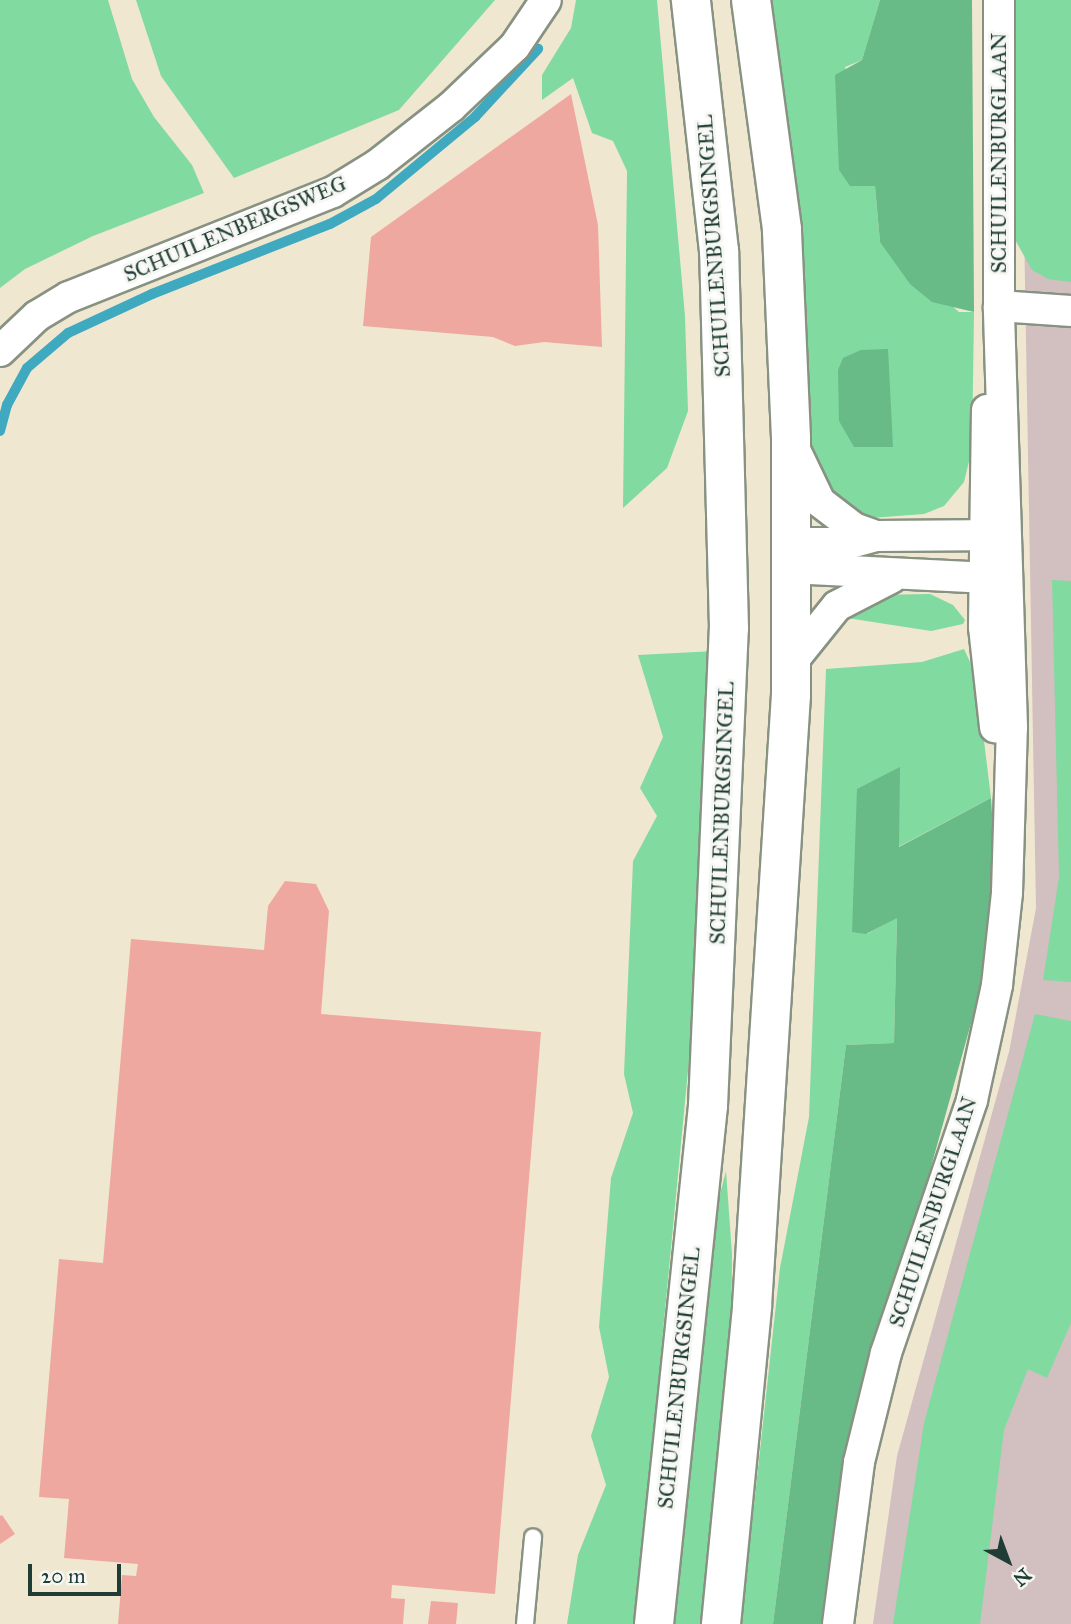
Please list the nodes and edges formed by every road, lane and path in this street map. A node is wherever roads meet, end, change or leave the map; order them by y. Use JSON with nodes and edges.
{"nodes":[{"id":1,"x":546,"y":0,"type":"edge"},
{"id":2,"x":691,"y":0,"type":"edge"},
{"id":3,"x":751,"y":0,"type":"edge"},
{"id":4,"x":999,"y":0,"type":"edge"},
{"id":5,"x":999,"y":306,"type":"junction"},
{"id":6,"x":1071,"y":311,"type":"edge"},
{"id":7,"x":0,"y":351,"type":"edge"},
{"id":8,"x":790,"y":438,"type":"junction"},
{"id":9,"x":997,"y":535,"type":"junction"},
{"id":10,"x":876,"y":536,"type":"junction"},
{"id":11,"x":791,"y":555,"type":"junction"},
{"id":12,"x":894,"y":577,"type":"junction"},
{"id":13,"x":996,"y":579,"type":"junction"},
{"id":14,"x":791,"y":663,"type":"junction"},
{"id":15,"x":533,"y":1537,"type":"dead end"},
{"id":16,"x":525,"y":1624,"type":"edge"},
{"id":17,"x":654,"y":1624,"type":"edge"},
{"id":18,"x":721,"y":1624,"type":"edge"},
{"id":19,"x":838,"y":1624,"type":"edge"}],
"edges":[{"from":1,"to":7,"type":"street","name":"SCHUILENBERGSWEG"},
{"from":2,"to":17,"type":"main road","name":"SCHUILENBURGSINGEL"},
{"from":3,"to":8,"type":"main road"},
{"from":4,"to":5,"type":"street","name":"SCHUILENBURGLAAN"},
{"from":5,"to":6,"type":"street"},
{"from":5,"to":9,"type":"street","name":"SCHUILENBURGLAAN"},
{"from":8,"to":10,"type":"street"},
{"from":8,"to":11,"type":"main road"},
{"from":9,"to":10,"type":"street"},
{"from":9,"to":13,"type":"street","name":"SCHUILENBURGLAAN"},
{"from":10,"to":11,"type":"street"},
{"from":11,"to":12,"type":"street"},
{"from":11,"to":14,"type":"main road"},
{"from":12,"to":13,"type":"street"},
{"from":12,"to":14,"type":"street"},
{"from":13,"to":19,"type":"street","name":"SCHUILENBURGLAAN"},
{"from":14,"to":18,"type":"main road"},
{"from":15,"to":16,"type":"lane"}]}
